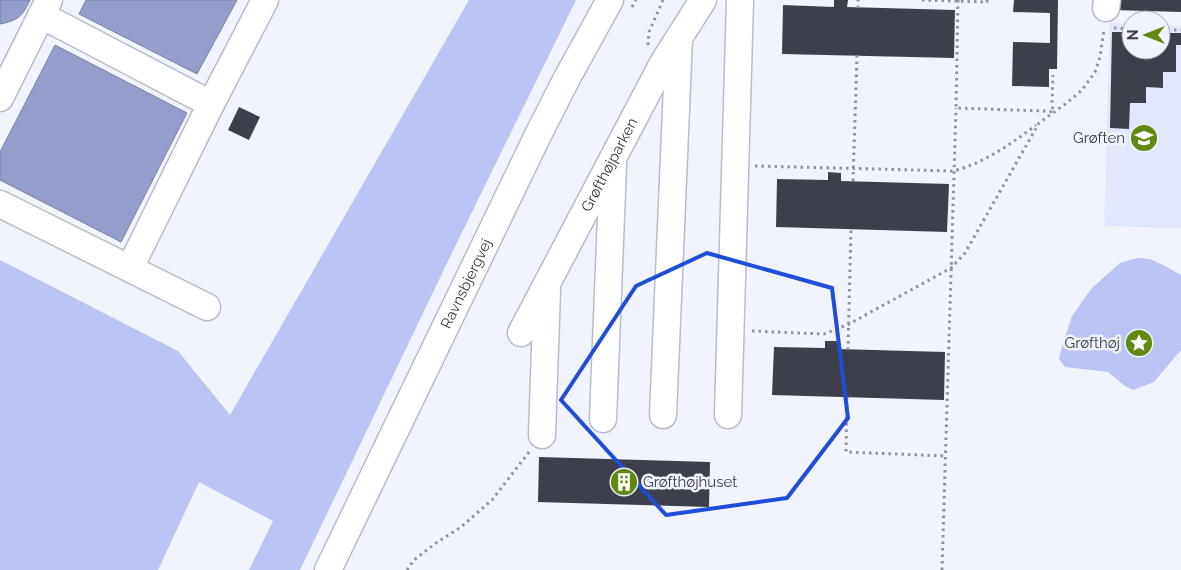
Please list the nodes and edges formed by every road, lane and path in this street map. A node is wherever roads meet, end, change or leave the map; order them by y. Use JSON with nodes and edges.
{"nodes":[{"id":1,"x":265,"y":0,"type":"edge"},
{"id":2,"x":610,"y":0,"type":"edge"},
{"id":3,"x":703,"y":0,"type":"edge"},
{"id":4,"x":740,"y":0,"type":"edge"},
{"id":5,"x":858,"y":0,"type":"edge"},
{"id":6,"x":922,"y":0,"type":"edge"},
{"id":7,"x":987,"y":0,"type":"edge"},
{"id":8,"x":958,"y":1,"type":"edge"},
{"id":9,"x":45,"y":8,"type":"edge"},
{"id":10,"x":858,"y":8,"type":"dead end"},
{"id":11,"x":1121,"y":29,"type":"edge"},
{"id":12,"x":679,"y":37,"type":"junction"},
{"id":13,"x":857,"y":55,"type":"dead end"},
{"id":14,"x":1053,"y":75,"type":"dead end"},
{"id":15,"x":0,"y":98,"type":"edge"},
{"id":16,"x":211,"y":104,"type":"junction"},
{"id":17,"x":956,"y":108,"type":"junction"},
{"id":18,"x":1053,"y":112,"type":"junction"},
{"id":19,"x":1039,"y":123,"type":"junction"},
{"id":20,"x":613,"y":156,"type":"junction"},
{"id":21,"x":736,"y":166,"type":"junction"},
{"id":22,"x":853,"y":169,"type":"junction"},
{"id":23,"x":954,"y":171,"type":"junction"},
{"id":24,"x":852,"y":181,"type":"dead end"},
{"id":25,"x":0,"y":204,"type":"edge"},
{"id":26,"x":851,"y":229,"type":"dead end"},
{"id":27,"x":130,"y":268,"type":"junction"},
{"id":28,"x":952,"y":268,"type":"junction"},
{"id":29,"x":547,"y":282,"type":"junction"},
{"id":30,"x":207,"y":307,"type":"dead end"},
{"id":31,"x":849,"y":324,"type":"junction"},
{"id":32,"x":730,"y":330,"type":"junction"},
{"id":33,"x":521,"y":333,"type":"dead end"},
{"id":34,"x":848,"y":350,"type":"dead end"},
{"id":35,"x":848,"y":397,"type":"dead end"},
{"id":36,"x":663,"y":415,"type":"dead end"},
{"id":37,"x":728,"y":415,"type":"dead end"},
{"id":38,"x":602,"y":419,"type":"dead end"},
{"id":39,"x":542,"y":435,"type":"joint"},
{"id":40,"x":946,"y":456,"type":"junction"},
{"id":41,"x":328,"y":570,"type":"edge"},
{"id":42,"x":407,"y":570,"type":"edge"},
{"id":43,"x":942,"y":570,"type":"edge"}],
"edges":[{"from":1,"to":16,"type":"street"},
{"from":2,"to":41,"type":"street","name":"Ravnsbjergvej"},
{"from":3,"to":12,"type":"street","name":"Grøfthøjparken"},
{"from":4,"to":21,"type":"street"},
{"from":5,"to":10,"type":"path"},
{"from":6,"to":8,"type":"path"},
{"from":7,"to":8,"type":"path"},
{"from":8,"to":17,"type":"path"},
{"from":9,"to":15,"type":"street"},
{"from":9,"to":16,"type":"street"},
{"from":11,"to":18,"type":"path"},
{"from":12,"to":20,"type":"street","name":"Grøfthøjparken"},
{"from":12,"to":36,"type":"street"},
{"from":13,"to":22,"type":"path"},
{"from":14,"to":18,"type":"path"},
{"from":16,"to":27,"type":"street"},
{"from":17,"to":18,"type":"path"},
{"from":17,"to":23,"type":"path"},
{"from":18,"to":19,"type":"path"},
{"from":19,"to":23,"type":"path"},
{"from":19,"to":28,"type":"path"},
{"from":20,"to":29,"type":"street","name":"Grøfthøjparken"},
{"from":20,"to":38,"type":"street"},
{"from":21,"to":22,"type":"path"},
{"from":21,"to":32,"type":"street"},
{"from":22,"to":23,"type":"path"},
{"from":22,"to":24,"type":"path"},
{"from":23,"to":28,"type":"path"},
{"from":25,"to":27,"type":"street"},
{"from":26,"to":31,"type":"path"},
{"from":27,"to":30,"type":"street"},
{"from":28,"to":31,"type":"path"},
{"from":28,"to":40,"type":"path"},
{"from":29,"to":33,"type":"street","name":"Grøfthøjparken"},
{"from":29,"to":39,"type":"street"},
{"from":31,"to":32,"type":"path"},
{"from":31,"to":34,"type":"path"},
{"from":32,"to":37,"type":"street"},
{"from":35,"to":40,"type":"path"},
{"from":39,"to":42,"type":"path"},
{"from":40,"to":43,"type":"path"}]}
